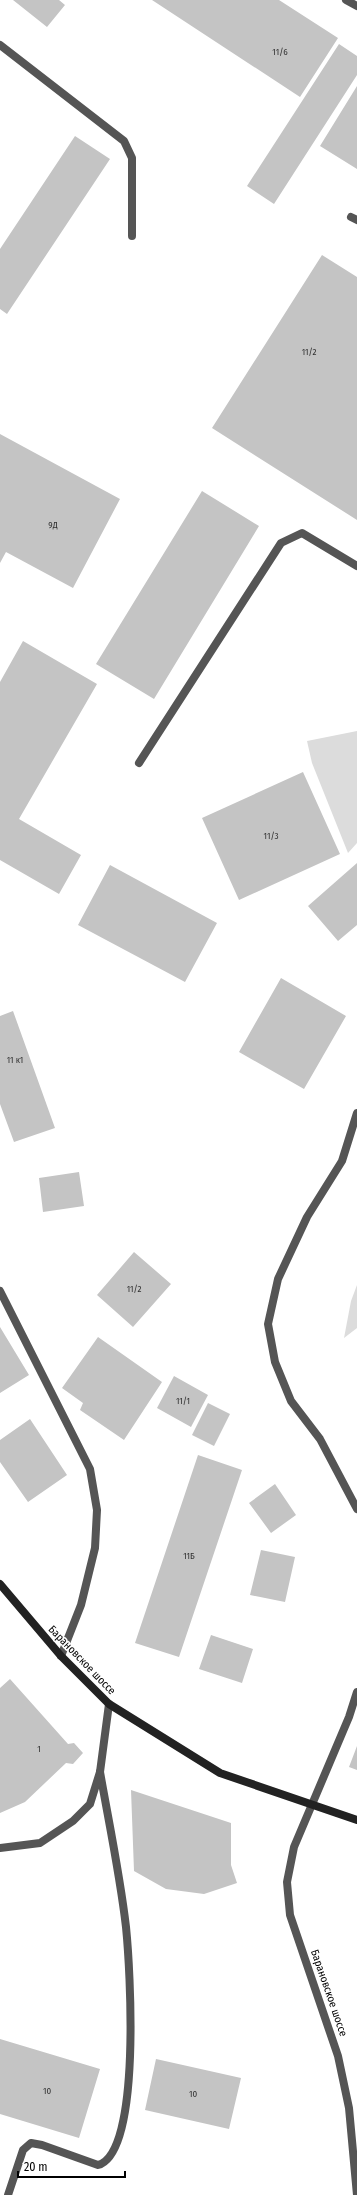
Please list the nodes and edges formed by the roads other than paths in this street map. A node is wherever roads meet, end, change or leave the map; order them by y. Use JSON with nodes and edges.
{"nodes":[{"id":1,"x":346,"y":0,"type":"edge"},
{"id":2,"x":357,"y":6,"type":"edge"},
{"id":3,"x":0,"y":45,"type":"edge"},
{"id":4,"x":132,"y":236,"type":"dead end"},
{"id":5,"x":357,"y":566,"type":"edge"},
{"id":6,"x":139,"y":763,"type":"dead end"},
{"id":7,"x":357,"y":1113,"type":"edge"},
{"id":8,"x":0,"y":1291,"type":"edge"},
{"id":9,"x":357,"y":1509,"type":"edge"},
{"id":10,"x":0,"y":1584,"type":"edge"},
{"id":11,"x":61,"y":1656,"type":"junction"},
{"id":12,"x":357,"y":1692,"type":"edge"},
{"id":13,"x":109,"y":1704,"type":"junction"},
{"id":14,"x":100,"y":1772,"type":"junction"},
{"id":15,"x":313,"y":1804,"type":"junction"},
{"id":16,"x":357,"y":1820,"type":"edge"},
{"id":17,"x":0,"y":1848,"type":"edge"},
{"id":18,"x":8,"y":2195,"type":"edge"},
{"id":19,"x":357,"y":2195,"type":"edge"}],
"edges":[{"from":1,"to":2,"type":"street"},
{"from":3,"to":4,"type":"street"},
{"from":5,"to":6,"type":"street"},
{"from":7,"to":9,"type":"street"},
{"from":8,"to":11,"type":"street"},
{"from":10,"to":11,"type":"main road","name":"Барановское шоссе"},
{"from":11,"to":13,"type":"main road","name":"Барановское шоссе"},
{"from":12,"to":15,"type":"street","name":"Барановское шоссе"},
{"from":13,"to":14,"type":"street"},
{"from":13,"to":15,"type":"main road","name":"Барановское шоссе"},
{"from":14,"to":17,"type":"street"},
{"from":14,"to":18,"type":"street"},
{"from":15,"to":16,"type":"main road","name":"Барановское шоссе"},
{"from":15,"to":19,"type":"street","name":"Барановское шоссе"}]}
